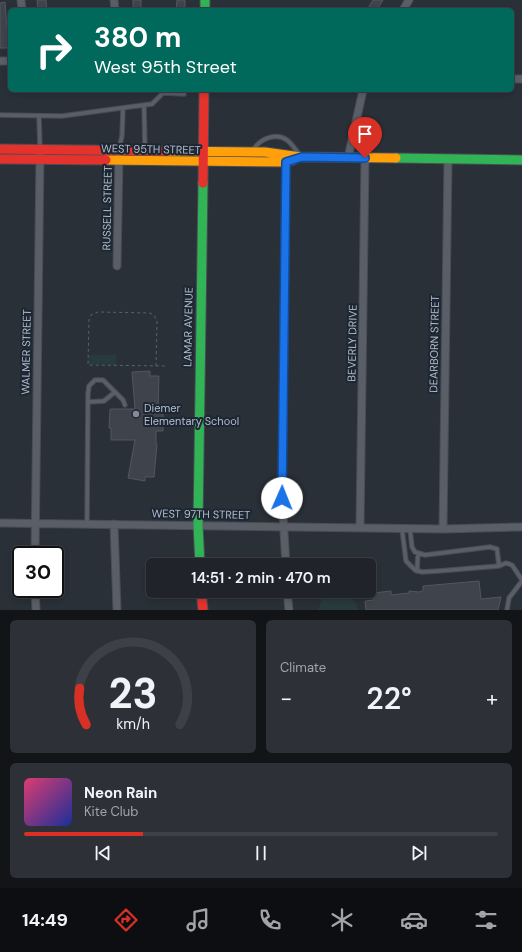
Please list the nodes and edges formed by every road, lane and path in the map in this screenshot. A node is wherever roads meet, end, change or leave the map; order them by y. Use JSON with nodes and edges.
{"nodes":[{"id":1,"x":204,"y":92,"type":"edge"},
{"id":2,"x":363,"y":92,"type":"edge"},
{"id":3,"x":184,"y":94,"type":"dead end"},
{"id":4,"x":144,"y":105,"type":"junction"},
{"id":5,"x":123,"y":108,"type":"junction"},
{"id":6,"x":0,"y":115,"type":"edge"},
{"id":7,"x":39,"y":116,"type":"junction"},
{"id":8,"x":0,"y":149,"type":"edge"},
{"id":9,"x":40,"y":149,"type":"junction"},
{"id":10,"x":119,"y":150,"type":"junction"},
{"id":11,"x":145,"y":150,"type":"junction"},
{"id":12,"x":203,"y":151,"type":"junction"},
{"id":13,"x":252,"y":152,"type":"junction"},
{"id":14,"x":302,"y":157,"type":"junction"},
{"id":15,"x":348,"y":158,"type":"junction"},
{"id":16,"x":365,"y":158,"type":"junction"},
{"id":17,"x":0,"y":159,"type":"edge"},
{"id":18,"x":448,"y":159,"type":"junction"},
{"id":19,"x":40,"y":160,"type":"junction"},
{"id":20,"x":522,"y":160,"type":"edge"},
{"id":21,"x":119,"y":161,"type":"junction"},
{"id":22,"x":203,"y":162,"type":"junction"},
{"id":23,"x":286,"y":162,"type":"junction"},
{"id":24,"x":117,"y":266,"type":"dead end"},
{"id":25,"x":156,"y":366,"type":"junction"},
{"id":26,"x":167,"y":366,"type":"dead end"},
{"id":27,"x":115,"y":392,"type":"junction"},
{"id":28,"x":88,"y":402,"type":"junction"},
{"id":29,"x":125,"y":405,"type":"dead end"},
{"id":30,"x":0,"y":523,"type":"edge"},
{"id":31,"x":35,"y":523,"type":"junction"},
{"id":32,"x":87,"y":524,"type":"junction"},
{"id":33,"x":114,"y":524,"type":"junction"},
{"id":34,"x":198,"y":526,"type":"junction"},
{"id":35,"x":283,"y":527,"type":"junction"},
{"id":36,"x":522,"y":527,"type":"edge"},
{"id":37,"x":360,"y":528,"type":"junction"},
{"id":38,"x":402,"y":529,"type":"junction"},
{"id":39,"x":410,"y":529,"type":"junction"},
{"id":40,"x":443,"y":530,"type":"junction"},
{"id":41,"x":35,"y":546,"type":"edge"},
{"id":42,"x":418,"y":553,"type":"junction"},
{"id":43,"x":200,"y":558,"type":"edge"},
{"id":44,"x":285,"y":558,"type":"edge"},
{"id":45,"x":499,"y":566,"type":"junction"},
{"id":46,"x":417,"y":571,"type":"junction"},
{"id":47,"x":522,"y":580,"type":"edge"},
{"id":48,"x":35,"y":598,"type":"edge"},
{"id":49,"x":202,"y":598,"type":"edge"},
{"id":50,"x":288,"y":598,"type":"edge"},
{"id":51,"x":36,"y":610,"type":"edge"},
{"id":52,"x":117,"y":610,"type":"edge"},
{"id":53,"x":203,"y":610,"type":"edge"},
{"id":54,"x":289,"y":610,"type":"edge"},
{"id":55,"x":507,"y":610,"type":"edge"}],
"edges":[{"from":1,"to":12,"type":"main road","name":"LAMAR AVENUE"},
{"from":2,"to":15,"type":"street"},
{"from":3,"to":4,"type":"lane"},
{"from":4,"to":5,"type":"lane"},
{"from":4,"to":11,"type":"lane"},
{"from":5,"to":7,"type":"lane"},
{"from":5,"to":10,"type":"lane"},
{"from":6,"to":7,"type":"lane"},
{"from":7,"to":9,"type":"lane"},
{"from":8,"to":9,"type":"main road","name":"WEST 95TH STREET"},
{"from":9,"to":10,"type":"main road","name":"WEST 95TH STREET"},
{"from":9,"to":19,"type":"street","name":"WALMER STREET"},
{"from":10,"to":11,"type":"main road","name":"WEST 95TH STREET"},
{"from":10,"to":21,"type":"street","name":"RUSSELL STREET"},
{"from":11,"to":12,"type":"main road","name":"WEST 95TH STREET"},
{"from":12,"to":13,"type":"main road","name":"WEST 95TH STREET"},
{"from":12,"to":22,"type":"main road","name":"LAMAR AVENUE"},
{"from":13,"to":14,"type":"main road","name":"WEST 95TH STREET"},
{"from":13,"to":14,"type":"lane"},
{"from":14,"to":15,"type":"main road","name":"WEST 95TH STREET"},
{"from":14,"to":23,"type":"main road","name":"WEST 95TH STREET"},
{"from":15,"to":16,"type":"main road","name":"WEST 95TH STREET"},
{"from":16,"to":18,"type":"main road","name":"WEST 95TH STREET"},
{"from":16,"to":37,"type":"street","name":"BEVERLY DRIVE"},
{"from":17,"to":19,"type":"main road","name":"WEST 95TH STREET"},
{"from":18,"to":20,"type":"main road","name":"WEST 95TH STREET"},
{"from":18,"to":40,"type":"street","name":"DEARBORN STREET"},
{"from":19,"to":21,"type":"main road","name":"WEST 95TH STREET"},
{"from":19,"to":31,"type":"street","name":"WALMER STREET"},
{"from":21,"to":22,"type":"main road","name":"WEST 95TH STREET"},
{"from":21,"to":24,"type":"street","name":"RUSSELL STREET"},
{"from":22,"to":23,"type":"main road","name":"WEST 95TH STREET"},
{"from":22,"to":34,"type":"main road","name":"LAMAR AVENUE"},
{"from":23,"to":35,"type":"street"},
{"from":25,"to":25,"type":"path"},
{"from":25,"to":26,"type":"path"},
{"from":27,"to":28,"type":"lane"},
{"from":27,"to":28,"type":"lane"},
{"from":27,"to":29,"type":"lane"},
{"from":28,"to":32,"type":"lane"},
{"from":30,"to":31,"type":"street","name":"WEST 97TH STREET"},
{"from":31,"to":32,"type":"street","name":"WEST 97TH STREET"},
{"from":31,"to":41,"type":"street","name":"WALMER STREET"},
{"from":32,"to":33,"type":"street","name":"WEST 97TH STREET"},
{"from":33,"to":34,"type":"street","name":"WEST 97TH STREET"},
{"from":33,"to":52,"type":"street"},
{"from":34,"to":35,"type":"street","name":"WEST 97TH STREET"},
{"from":34,"to":43,"type":"main road","name":"LAMAR AVENUE"},
{"from":35,"to":37,"type":"street","name":"WEST 97TH STREET"},
{"from":35,"to":44,"type":"street"},
{"from":36,"to":40,"type":"street","name":"WEST 97TH STREET"},
{"from":37,"to":38,"type":"street","name":"WEST 97TH STREET"},
{"from":38,"to":39,"type":"street","name":"WEST 97TH STREET"},
{"from":38,"to":46,"type":"lane"},
{"from":39,"to":40,"type":"street","name":"WEST 97TH STREET"},
{"from":39,"to":42,"type":"lane"},
{"from":42,"to":45,"type":"lane"},
{"from":42,"to":46,"type":"lane"},
{"from":45,"to":46,"type":"lane"},
{"from":45,"to":47,"type":"lane"},
{"from":47,"to":55,"type":"lane"},
{"from":48,"to":51,"type":"street"},
{"from":49,"to":53,"type":"main road"},
{"from":50,"to":54,"type":"street"}]}
